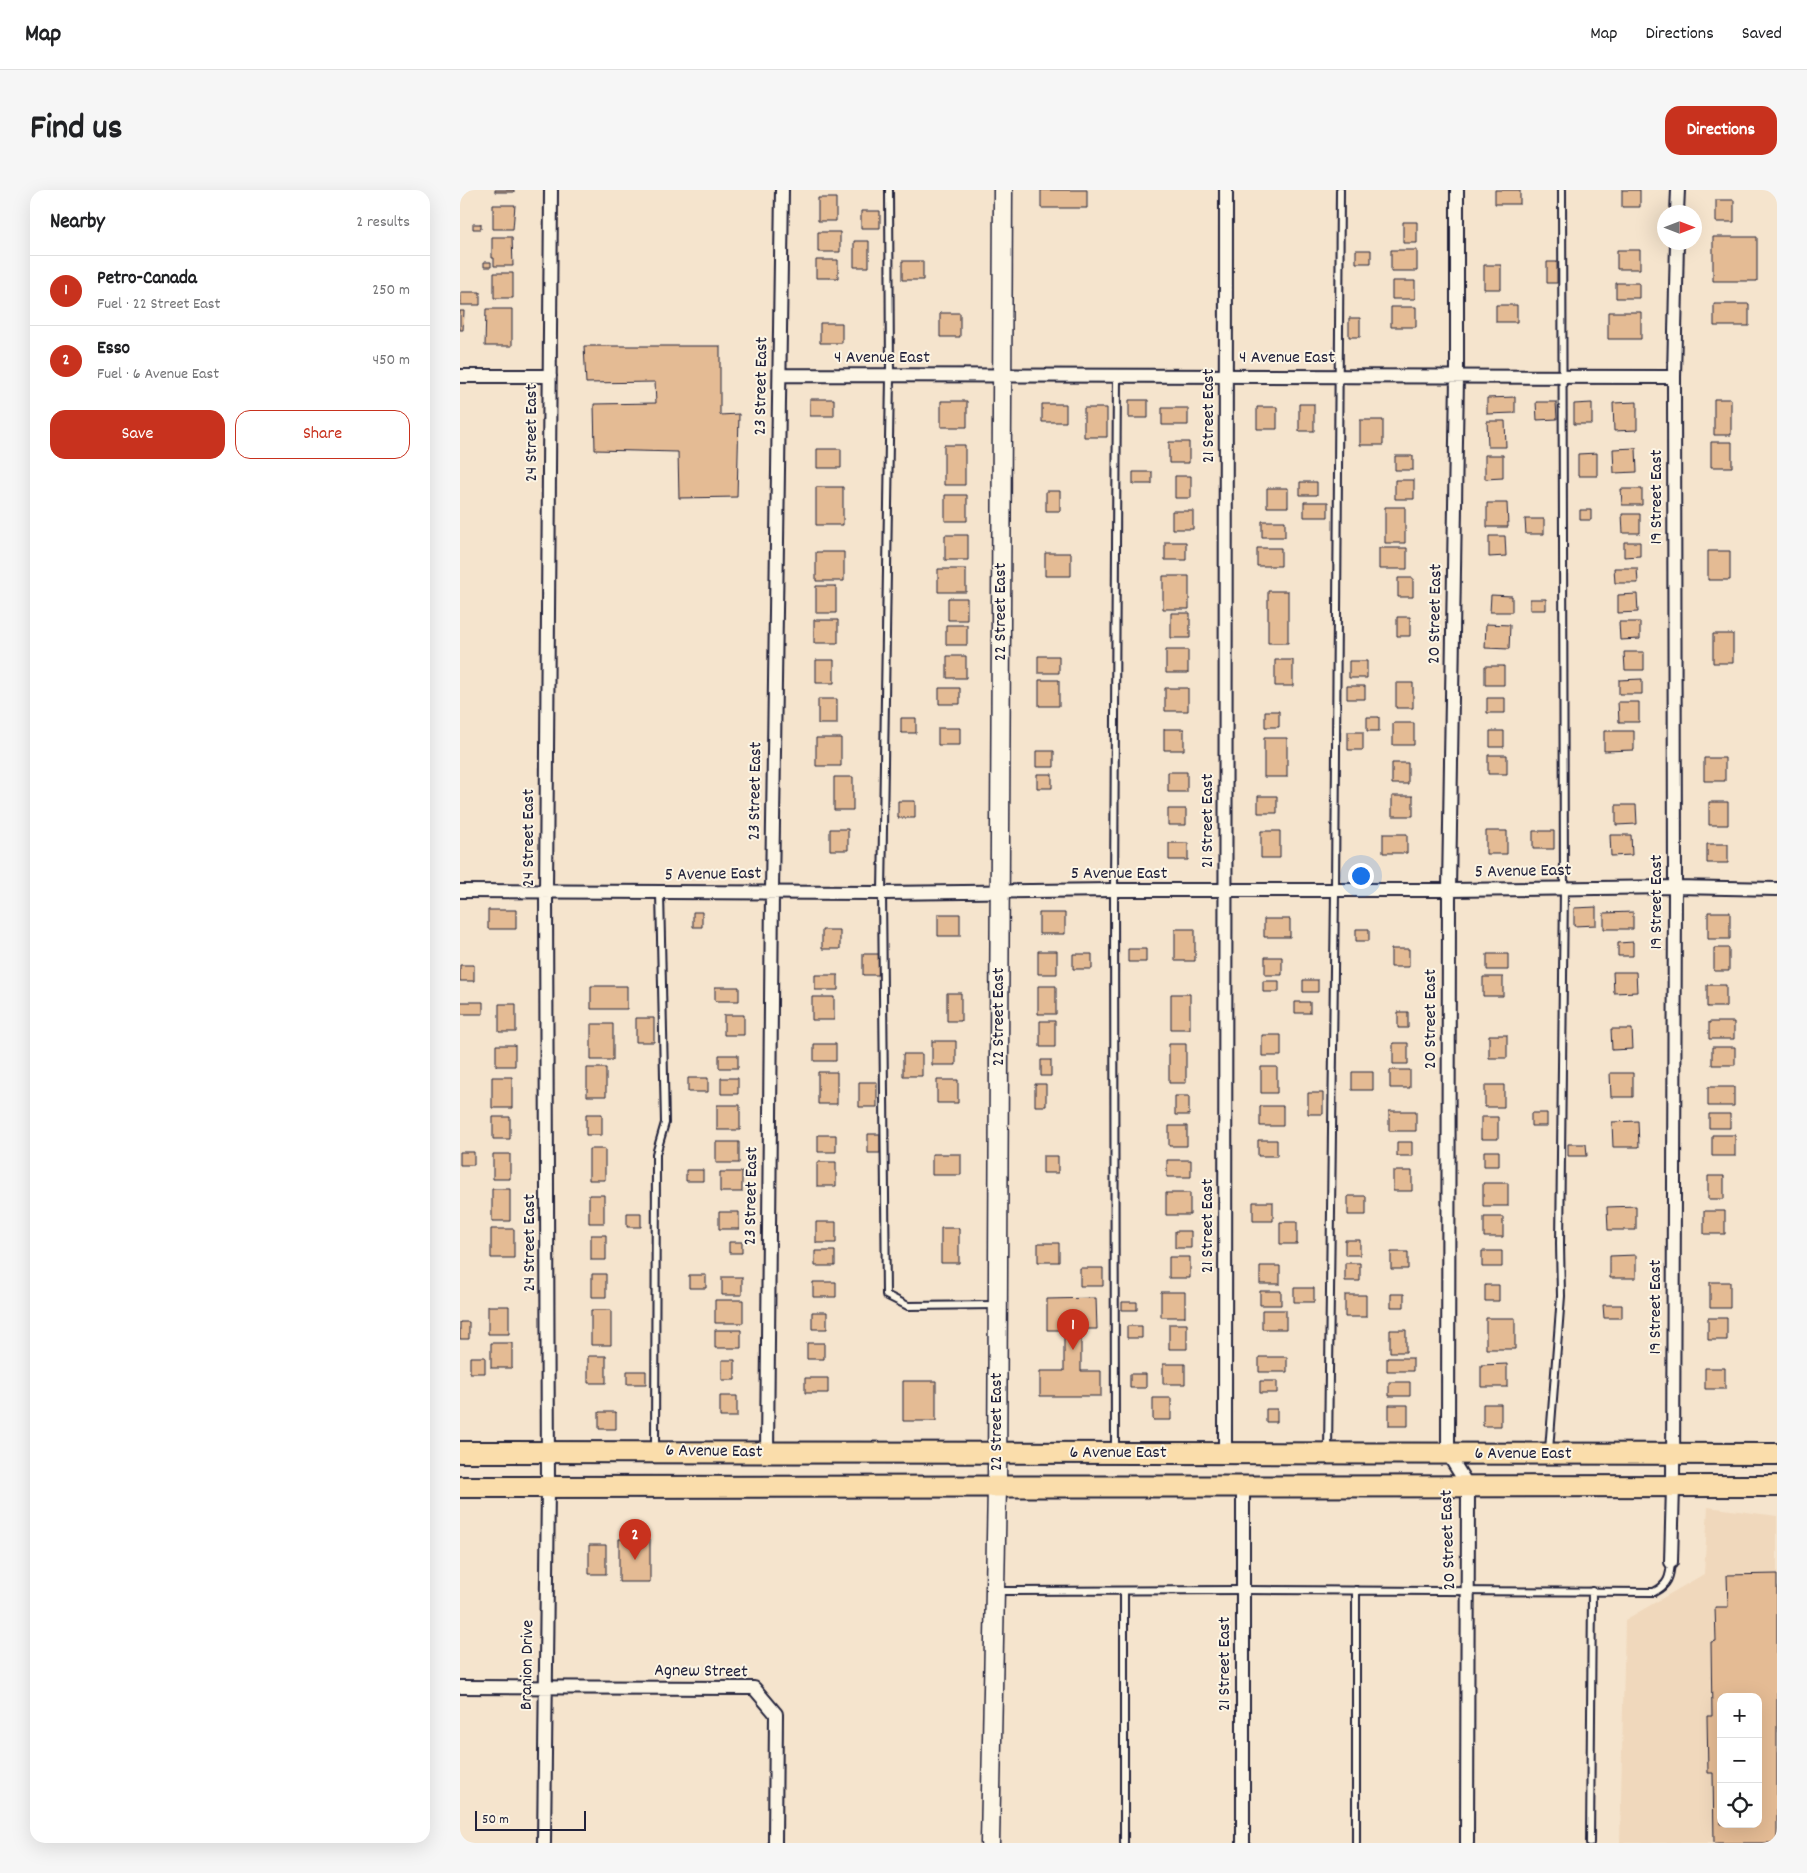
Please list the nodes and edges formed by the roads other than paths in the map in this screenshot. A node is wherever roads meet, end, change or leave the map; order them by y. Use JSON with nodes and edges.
{"nodes":[{"id":1,"x":551,"y":190,"type":"edge"},
{"id":2,"x":782,"y":190,"type":"edge"},
{"id":3,"x":889,"y":190,"type":"edge"},
{"id":4,"x":1003,"y":190,"type":"edge"},
{"id":5,"x":1226,"y":190,"type":"edge"},
{"id":6,"x":1340,"y":190,"type":"edge"},
{"id":7,"x":1457,"y":190,"type":"edge"},
{"id":8,"x":1562,"y":190,"type":"edge"},
{"id":9,"x":1678,"y":190,"type":"edge"},
{"id":10,"x":1677,"y":205,"type":"edge"},
{"id":11,"x":1677,"y":250,"type":"edge"},
{"id":12,"x":780,"y":375,"type":"junction"},
{"id":13,"x":1002,"y":375,"type":"junction"},
{"id":14,"x":1227,"y":375,"type":"junction"},
{"id":15,"x":460,"y":376,"type":"edge"},
{"id":16,"x":550,"y":376,"type":"junction"},
{"id":17,"x":890,"y":376,"type":"junction"},
{"id":18,"x":1117,"y":376,"type":"junction"},
{"id":19,"x":1339,"y":376,"type":"junction"},
{"id":20,"x":1562,"y":376,"type":"junction"},
{"id":21,"x":1457,"y":377,"type":"junction"},
{"id":22,"x":1674,"y":377,"type":"junction"},
{"id":23,"x":1675,"y":887,"type":"junction"},
{"id":24,"x":1564,"y":889,"type":"junction"},
{"id":25,"x":1777,"y":889,"type":"edge"},
{"id":26,"x":1114,"y":890,"type":"junction"},
{"id":27,"x":1449,"y":890,"type":"junction"},
{"id":28,"x":460,"y":891,"type":"edge"},
{"id":29,"x":1335,"y":891,"type":"junction"},
{"id":30,"x":546,"y":892,"type":"junction"},
{"id":31,"x":772,"y":892,"type":"junction"},
{"id":32,"x":1000,"y":892,"type":"junction"},
{"id":33,"x":1226,"y":892,"type":"junction"},
{"id":34,"x":660,"y":893,"type":"junction"},
{"id":35,"x":882,"y":893,"type":"junction"},
{"id":36,"x":998,"y":1305,"type":"junction"},
{"id":37,"x":460,"y":1452,"type":"edge"},
{"id":38,"x":655,"y":1452,"type":"junction"},
{"id":39,"x":548,"y":1453,"type":"junction"},
{"id":40,"x":767,"y":1453,"type":"junction"},
{"id":41,"x":997,"y":1453,"type":"junction"},
{"id":42,"x":1225,"y":1453,"type":"junction"},
{"id":43,"x":1115,"y":1454,"type":"junction"},
{"id":44,"x":1328,"y":1454,"type":"junction"},
{"id":45,"x":1448,"y":1454,"type":"junction"},
{"id":46,"x":1549,"y":1454,"type":"junction"},
{"id":47,"x":1777,"y":1454,"type":"edge"},
{"id":48,"x":1673,"y":1455,"type":"junction"},
{"id":49,"x":1243,"y":1486,"type":"junction"},
{"id":50,"x":1468,"y":1486,"type":"junction"},
{"id":51,"x":1673,"y":1486,"type":"junction"},
{"id":52,"x":1777,"y":1486,"type":"edge"},
{"id":53,"x":460,"y":1487,"type":"edge"},
{"id":54,"x":548,"y":1487,"type":"junction"},
{"id":55,"x":997,"y":1487,"type":"junction"},
{"id":56,"x":1671,"y":1562,"type":"joint"},
{"id":57,"x":1243,"y":1590,"type":"junction"},
{"id":58,"x":1356,"y":1590,"type":"junction"},
{"id":59,"x":1468,"y":1590,"type":"junction"},
{"id":60,"x":995,"y":1591,"type":"junction"},
{"id":61,"x":1124,"y":1591,"type":"junction"},
{"id":62,"x":1592,"y":1592,"type":"junction"},
{"id":63,"x":460,"y":1687,"type":"edge"},
{"id":64,"x":545,"y":1688,"type":"junction"},
{"id":65,"x":544,"y":1843,"type":"edge"},
{"id":66,"x":775,"y":1843,"type":"edge"},
{"id":67,"x":990,"y":1843,"type":"edge"},
{"id":68,"x":1124,"y":1843,"type":"edge"},
{"id":69,"x":1243,"y":1843,"type":"edge"},
{"id":70,"x":1356,"y":1843,"type":"edge"},
{"id":71,"x":1467,"y":1843,"type":"edge"},
{"id":72,"x":1590,"y":1843,"type":"edge"}],
"edges":[{"from":1,"to":16,"type":"street","name":"24 Street East"},
{"from":2,"to":12,"type":"street","name":"23 Street East"},
{"from":3,"to":17,"type":"lane"},
{"from":4,"to":13,"type":"street","name":"22 Street East"},
{"from":5,"to":14,"type":"street","name":"21 Street East"},
{"from":6,"to":19,"type":"lane"},
{"from":7,"to":21,"type":"street","name":"20 Street East"},
{"from":8,"to":20,"type":"lane"},
{"from":9,"to":10,"type":"street"},
{"from":11,"to":22,"type":"street","name":"19 Street East"},
{"from":12,"to":17,"type":"street","name":"4 Avenue East"},
{"from":12,"to":31,"type":"street","name":"23 Street East"},
{"from":13,"to":17,"type":"street","name":"4 Avenue East"},
{"from":13,"to":18,"type":"street","name":"4 Avenue East"},
{"from":13,"to":32,"type":"street","name":"22 Street East"},
{"from":14,"to":18,"type":"street","name":"4 Avenue East"},
{"from":14,"to":19,"type":"street","name":"4 Avenue East"},
{"from":14,"to":33,"type":"street","name":"21 Street East"},
{"from":15,"to":16,"type":"street"},
{"from":16,"to":30,"type":"street","name":"24 Street East"},
{"from":17,"to":35,"type":"lane"},
{"from":18,"to":26,"type":"lane"},
{"from":19,"to":21,"type":"street","name":"4 Avenue East"},
{"from":19,"to":29,"type":"lane"},
{"from":20,"to":21,"type":"street","name":"4 Avenue East"},
{"from":20,"to":22,"type":"street","name":"4 Avenue East"},
{"from":20,"to":24,"type":"lane"},
{"from":21,"to":27,"type":"street","name":"20 Street East"},
{"from":22,"to":23,"type":"street","name":"19 Street East"},
{"from":23,"to":24,"type":"street","name":"5 Avenue East"},
{"from":23,"to":25,"type":"street","name":"5 Avenue East"},
{"from":23,"to":48,"type":"street","name":"19 Street East"},
{"from":24,"to":27,"type":"street","name":"5 Avenue East"},
{"from":24,"to":46,"type":"lane"},
{"from":26,"to":32,"type":"street","name":"5 Avenue East"},
{"from":26,"to":33,"type":"street","name":"5 Avenue East"},
{"from":26,"to":43,"type":"lane"},
{"from":27,"to":29,"type":"street","name":"5 Avenue East"},
{"from":27,"to":45,"type":"street","name":"20 Street East"},
{"from":28,"to":30,"type":"street","name":"5 Avenue East"},
{"from":29,"to":33,"type":"street","name":"5 Avenue East"},
{"from":29,"to":44,"type":"lane"},
{"from":30,"to":34,"type":"street","name":"5 Avenue East"},
{"from":30,"to":39,"type":"street","name":"24 Street East"},
{"from":31,"to":34,"type":"street","name":"5 Avenue East"},
{"from":31,"to":35,"type":"street","name":"5 Avenue East"},
{"from":31,"to":40,"type":"street","name":"23 Street East"},
{"from":32,"to":35,"type":"street","name":"5 Avenue East"},
{"from":32,"to":36,"type":"street","name":"22 Street East"},
{"from":33,"to":42,"type":"street","name":"21 Street East"},
{"from":34,"to":38,"type":"lane"},
{"from":35,"to":36,"type":"lane"},
{"from":36,"to":41,"type":"street","name":"22 Street East"},
{"from":37,"to":39,"type":"main road","name":"6 Avenue East"},
{"from":38,"to":39,"type":"main road","name":"6 Avenue East"},
{"from":38,"to":40,"type":"main road","name":"6 Avenue East"},
{"from":39,"to":54,"type":"street","name":"24 Street East"},
{"from":40,"to":41,"type":"main road","name":"6 Avenue East"},
{"from":41,"to":43,"type":"main road","name":"6 Avenue East"},
{"from":41,"to":55,"type":"street","name":"22 Street East"},
{"from":42,"to":43,"type":"main road","name":"6 Avenue East"},
{"from":42,"to":44,"type":"main road","name":"6 Avenue East"},
{"from":44,"to":45,"type":"main road","name":"6 Avenue East"},
{"from":45,"to":46,"type":"main road","name":"6 Avenue East"},
{"from":45,"to":50,"type":"street","name":"20 Street East"},
{"from":46,"to":48,"type":"main road","name":"6 Avenue East"},
{"from":47,"to":48,"type":"main road","name":"6 Avenue East"},
{"from":48,"to":51,"type":"street","name":"19 Street East"},
{"from":49,"to":50,"type":"main road","name":"6 Avenue East"},
{"from":49,"to":55,"type":"main road","name":"6 Avenue East"},
{"from":49,"to":57,"type":"street","name":"21 Street East"},
{"from":50,"to":51,"type":"main road","name":"6 Avenue East"},
{"from":50,"to":59,"type":"street","name":"20 Street East"},
{"from":51,"to":52,"type":"main road","name":"6 Avenue East"},
{"from":51,"to":56,"type":"street","name":"19 Street East"},
{"from":53,"to":54,"type":"main road","name":"6 Avenue East"},
{"from":54,"to":55,"type":"main road","name":"6 Avenue East"},
{"from":54,"to":64,"type":"street","name":"Branion Drive"},
{"from":55,"to":60,"type":"street","name":"22 Street East"},
{"from":56,"to":62,"type":"lane"},
{"from":57,"to":58,"type":"lane"},
{"from":57,"to":61,"type":"lane"},
{"from":57,"to":69,"type":"street","name":"21 Street East"},
{"from":58,"to":59,"type":"lane"},
{"from":58,"to":70,"type":"lane"},
{"from":59,"to":62,"type":"lane"},
{"from":59,"to":71,"type":"street","name":"20 Street East"},
{"from":60,"to":61,"type":"lane"},
{"from":60,"to":67,"type":"street","name":"22 Street East"},
{"from":61,"to":68,"type":"lane"},
{"from":62,"to":72,"type":"lane"},
{"from":63,"to":64,"type":"street","name":"Agnew Street"},
{"from":64,"to":65,"type":"street","name":"Branion Drive"},
{"from":64,"to":66,"type":"street","name":"Agnew Street"}]}
